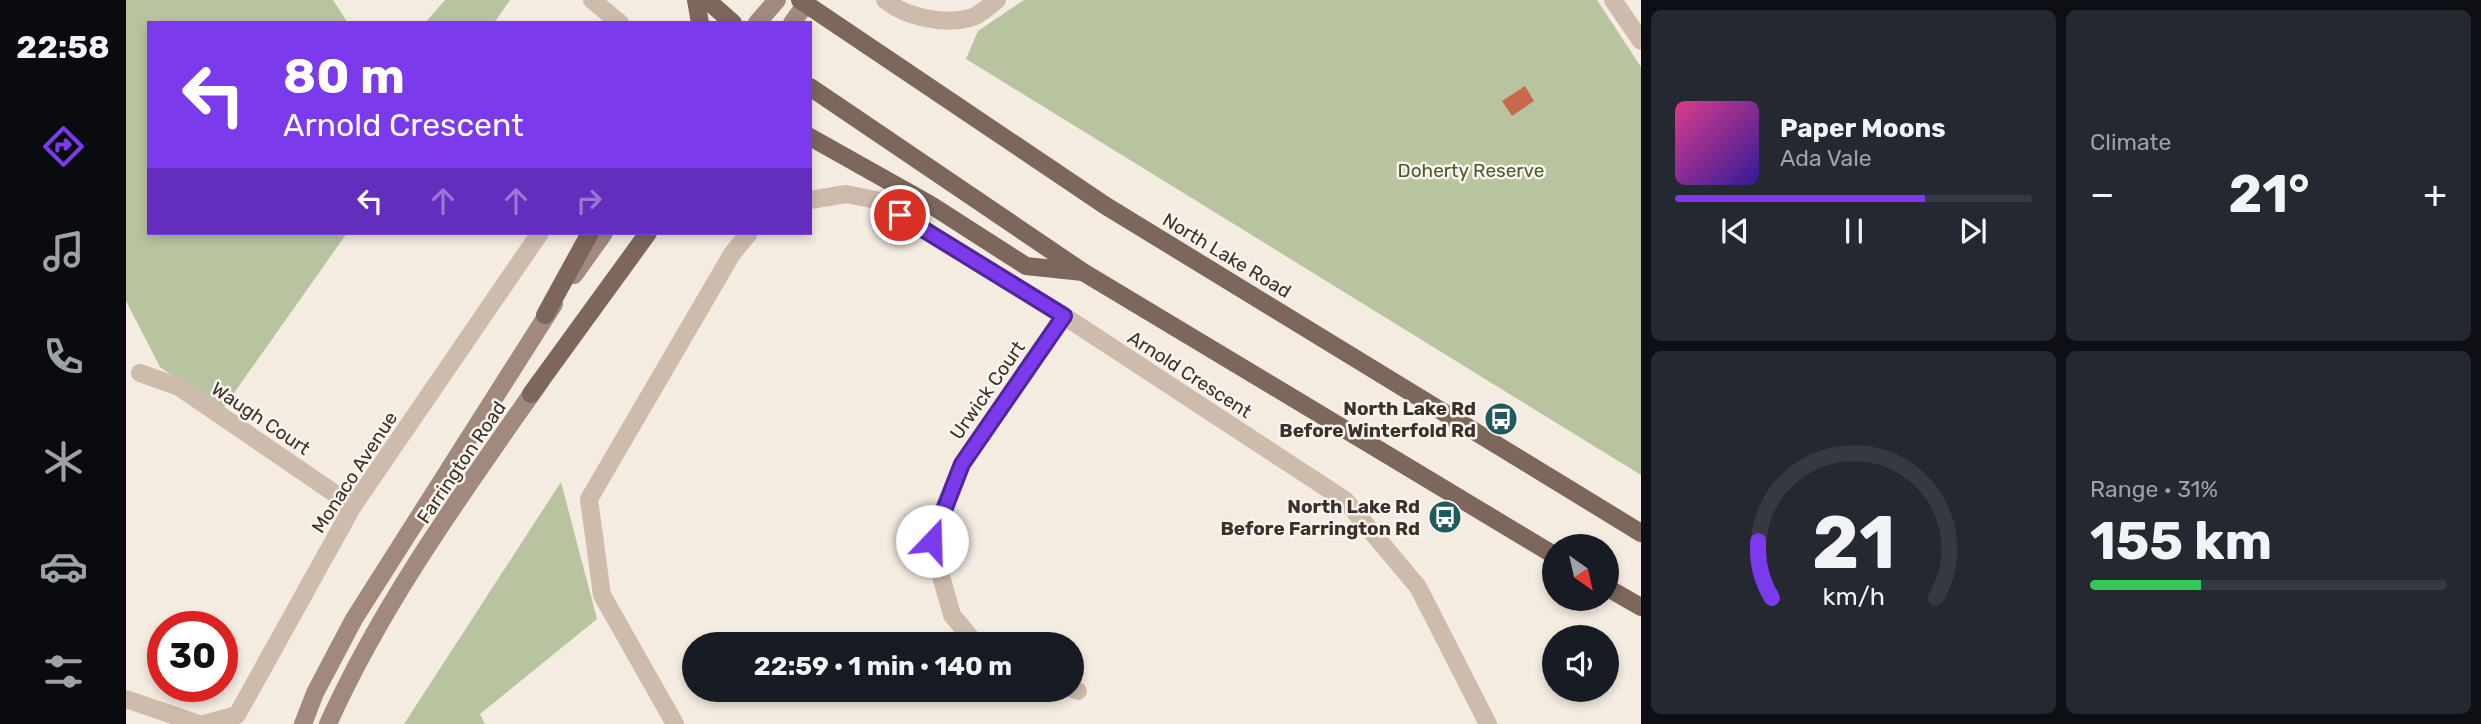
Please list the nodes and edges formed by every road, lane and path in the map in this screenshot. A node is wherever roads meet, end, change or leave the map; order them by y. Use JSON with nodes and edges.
{"nodes":[{"id":1,"x":592,"y":0,"type":"edge"},
{"id":2,"x":696,"y":0,"type":"edge"},
{"id":3,"x":707,"y":0,"type":"edge"},
{"id":4,"x":777,"y":0,"type":"edge"},
{"id":5,"x":885,"y":0,"type":"edge"},
{"id":6,"x":998,"y":0,"type":"edge"},
{"id":7,"x":1613,"y":0,"type":"edge"},
{"id":8,"x":802,"y":2,"type":"edge"},
{"id":9,"x":618,"y":21,"type":"edge"},
{"id":10,"x":700,"y":21,"type":"edge"},
{"id":11,"x":731,"y":21,"type":"edge"},
{"id":12,"x":759,"y":21,"type":"edge"},
{"id":13,"x":793,"y":21,"type":"edge"},
{"id":14,"x":1641,"y":41,"type":"edge"},
{"id":15,"x":812,"y":88,"type":"edge"},
{"id":16,"x":812,"y":138,"type":"edge"},
{"id":17,"x":812,"y":200,"type":"edge"},
{"id":18,"x":539,"y":235,"type":"edge"},
{"id":19,"x":589,"y":235,"type":"edge"},
{"id":20,"x":603,"y":235,"type":"edge"},
{"id":21,"x":645,"y":235,"type":"edge"},
{"id":22,"x":747,"y":235,"type":"edge"},
{"id":23,"x":1083,"y":272,"type":"junction"},
{"id":24,"x":545,"y":315,"type":"junction"},
{"id":25,"x":1064,"y":316,"type":"junction"},
{"id":26,"x":140,"y":373,"type":"dead end"},
{"id":27,"x":353,"y":506,"type":"junction"},
{"id":28,"x":1641,"y":533,"type":"edge"},
{"id":29,"x":1542,"y":548,"type":"edge"},
{"id":30,"x":1619,"y":594,"type":"edge"},
{"id":31,"x":1641,"y":607,"type":"edge"},
{"id":32,"x":966,"y":632,"type":"edge"},
{"id":33,"x":126,"y":699,"type":"edge"},
{"id":34,"x":202,"y":724,"type":"edge"},
{"id":35,"x":303,"y":724,"type":"edge"},
{"id":36,"x":328,"y":724,"type":"edge"},
{"id":37,"x":676,"y":724,"type":"edge"},
{"id":38,"x":1488,"y":724,"type":"edge"}],
"edges":[{"from":1,"to":9,"type":"street"},
{"from":2,"to":10,"type":"main road"},
{"from":3,"to":11,"type":"main road"},
{"from":4,"to":12,"type":"main road"},
{"from":5,"to":6,"type":"street"},
{"from":7,"to":14,"type":"street"},
{"from":8,"to":13,"type":"main road"},
{"from":8,"to":28,"type":"main road","name":"North Lake Road"},
{"from":15,"to":23,"type":"main road"},
{"from":16,"to":23,"type":"main road"},
{"from":17,"to":25,"type":"street","name":"Arnold Crescent"},
{"from":18,"to":27,"type":"street","name":"Monaco Avenue"},
{"from":19,"to":24,"type":"main road"},
{"from":20,"to":24,"type":"main road","name":"Farrington Road"},
{"from":21,"to":36,"type":"main road","name":"Farrington Road"},
{"from":22,"to":37,"type":"street"},
{"from":23,"to":29,"type":"main road"},
{"from":24,"to":35,"type":"main road","name":"Farrington Road"},
{"from":25,"to":32,"type":"street","name":"Urwick Court"},
{"from":25,"to":38,"type":"street","name":"Arnold Crescent"},
{"from":26,"to":27,"type":"street","name":"Waugh Court"},
{"from":27,"to":34,"type":"street","name":"Monaco Avenue"},
{"from":30,"to":31,"type":"main road"},
{"from":33,"to":34,"type":"street","name":"Monaco Avenue"}]}
